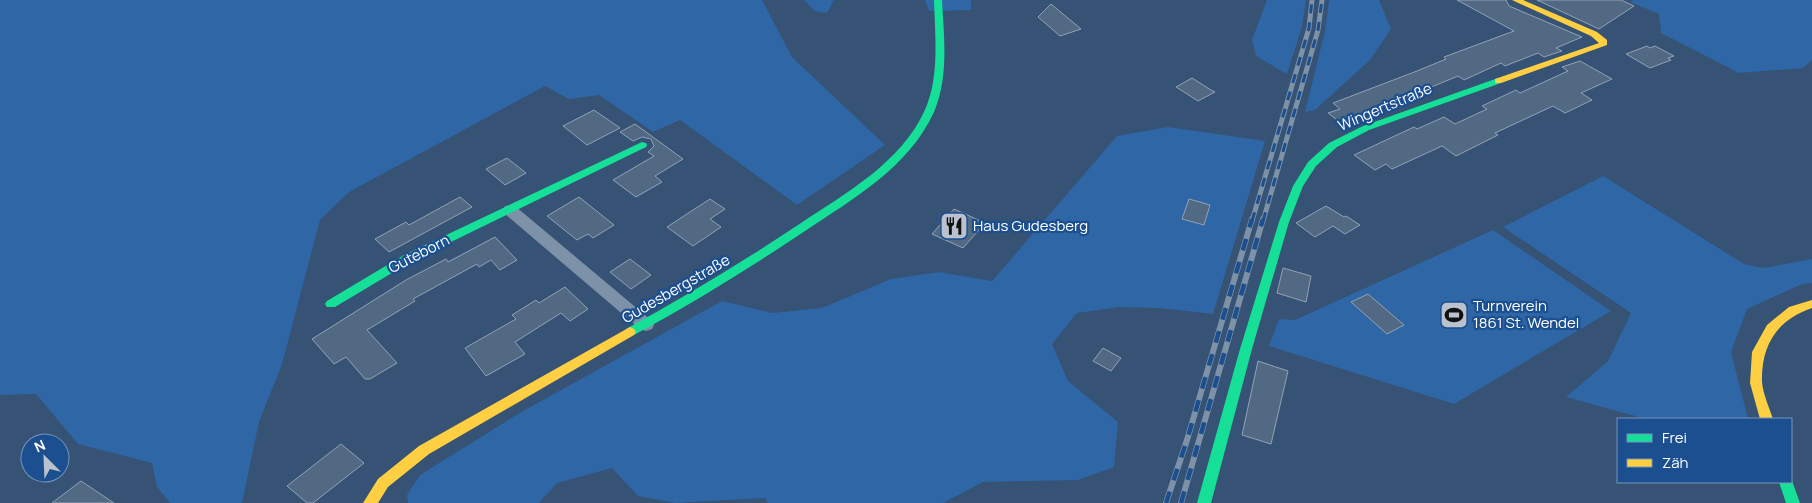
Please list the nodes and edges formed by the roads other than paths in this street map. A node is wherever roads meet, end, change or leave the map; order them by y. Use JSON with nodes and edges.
{"nodes":[{"id":1,"x":938,"y":0,"type":"edge"},
{"id":2,"x":1516,"y":0,"type":"edge"},
{"id":3,"x":642,"y":145,"type":"dead end"},
{"id":4,"x":510,"y":210,"type":"junction"},
{"id":5,"x":331,"y":304,"type":"dead end"},
{"id":6,"x":1812,"y":304,"type":"edge"},
{"id":7,"x":646,"y":325,"type":"junction"},
{"id":8,"x":1766,"y":418,"type":"edge"},
{"id":9,"x":1786,"y":483,"type":"edge"},
{"id":10,"x":370,"y":503,"type":"edge"},
{"id":11,"x":1204,"y":503,"type":"edge"},
{"id":12,"x":1793,"y":503,"type":"edge"}],
"edges":[{"from":1,"to":7,"type":"street","name":"Gudesbergstraße"},
{"from":2,"to":11,"type":"street","name":"Wingertstraße"},
{"from":3,"to":4,"type":"street","name":"Guteborn"},
{"from":4,"to":5,"type":"street","name":"Guteborn"},
{"from":4,"to":7,"type":"street"},
{"from":6,"to":8,"type":"street"},
{"from":7,"to":10,"type":"street","name":"Gudesbergstraße"},
{"from":9,"to":12,"type":"street"}]}
